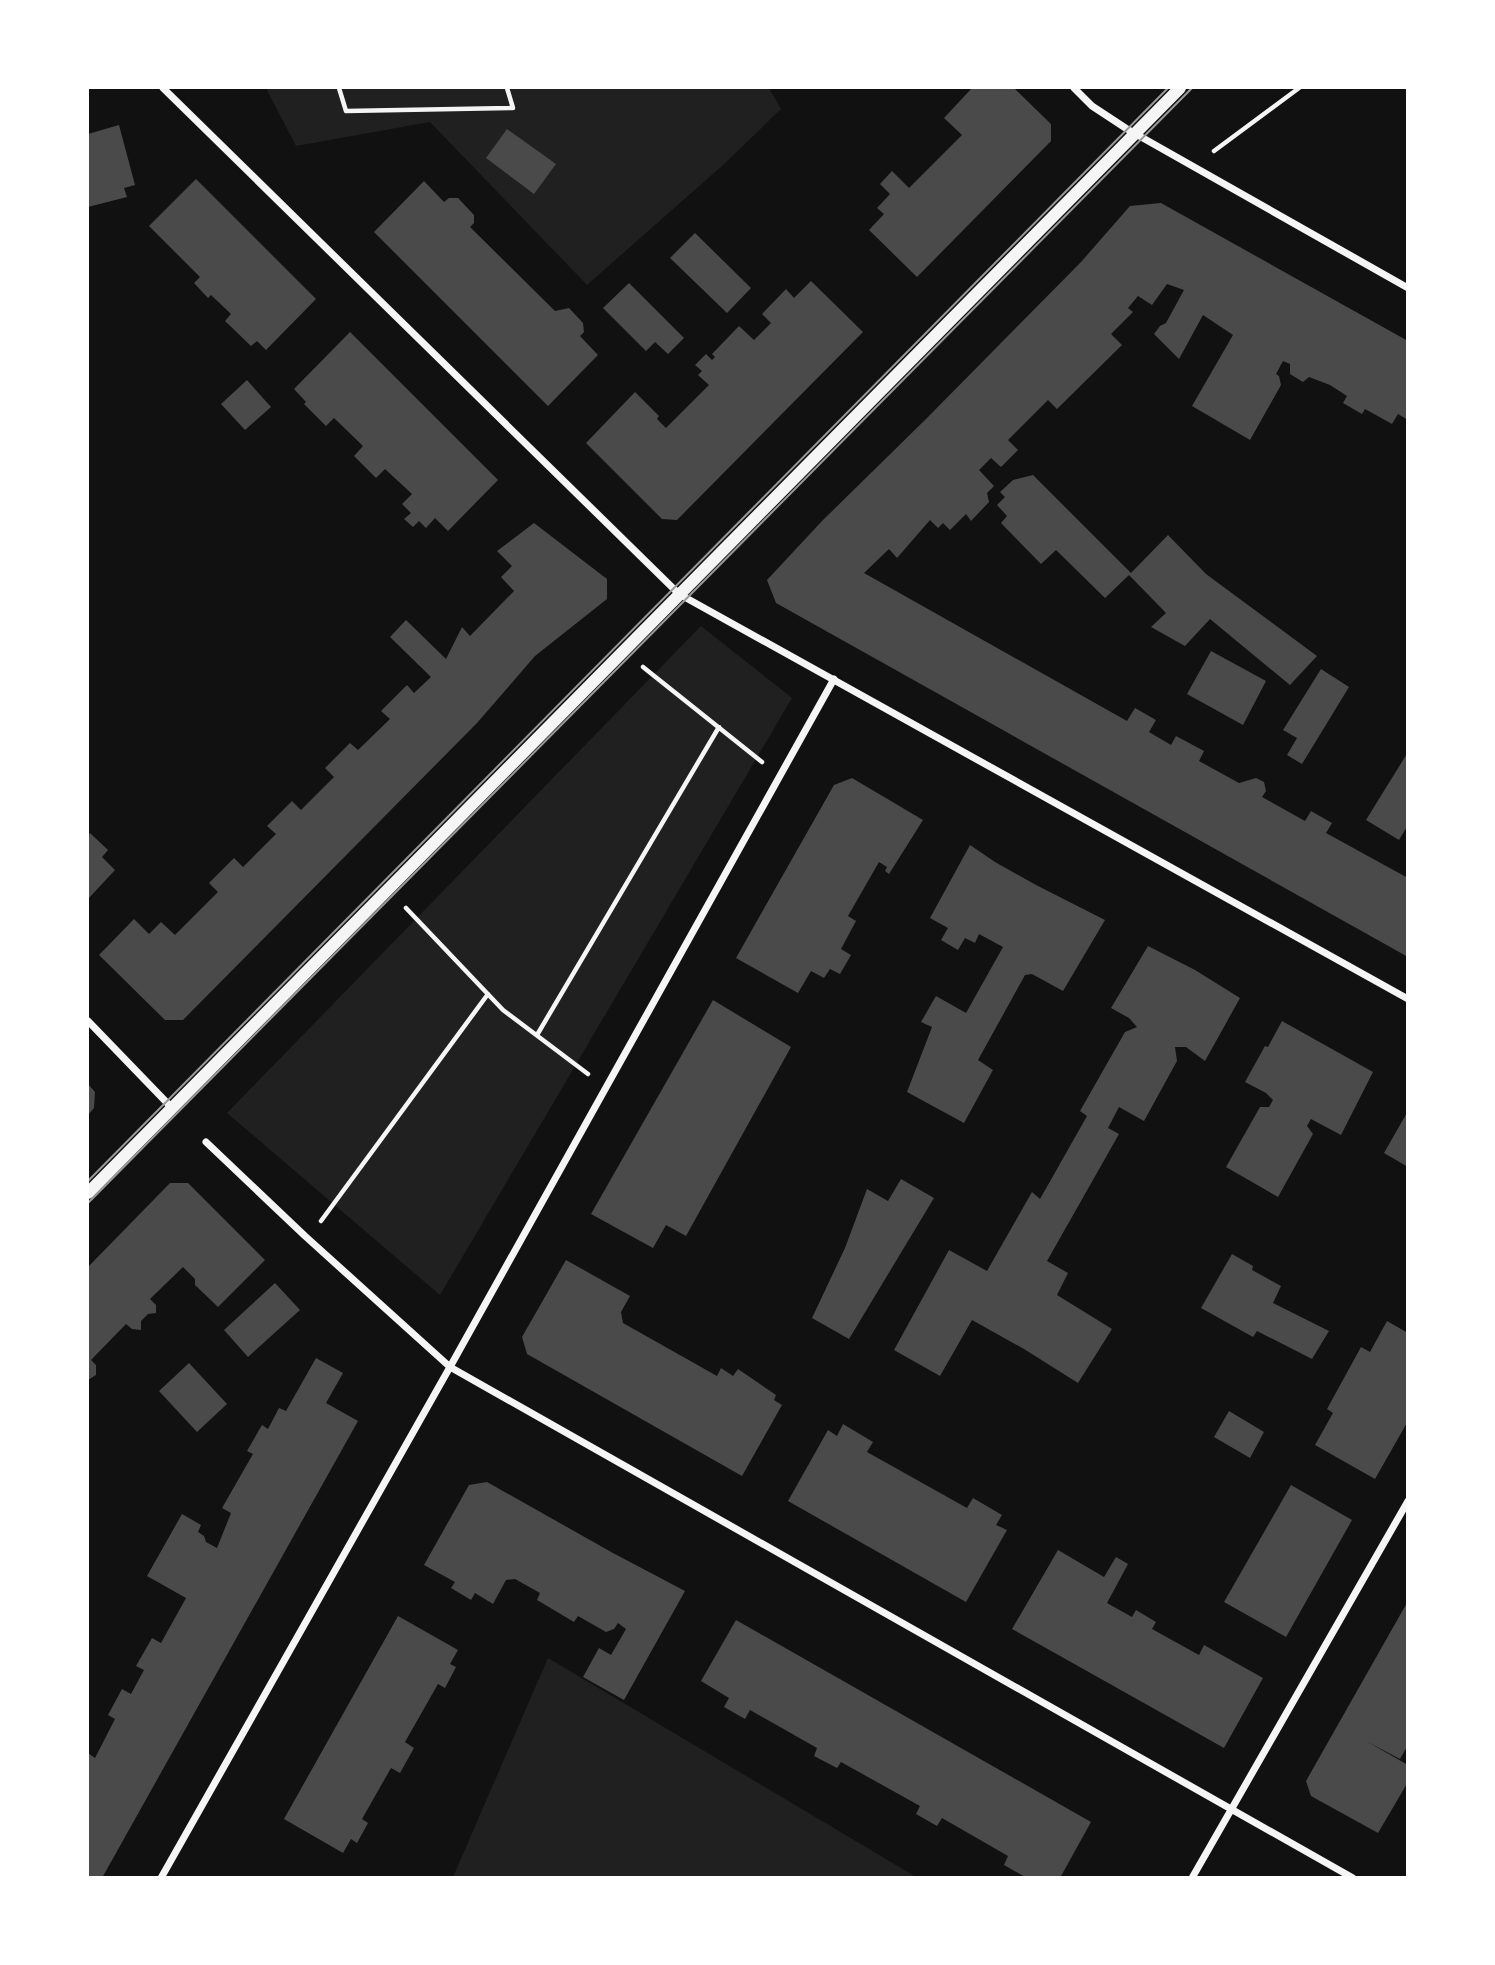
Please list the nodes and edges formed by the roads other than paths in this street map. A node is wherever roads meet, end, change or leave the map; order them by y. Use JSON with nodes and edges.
{"nodes":[{"id":1,"x":163,"y":88,"type":"edge"},
{"id":2,"x":1074,"y":88,"type":"edge"},
{"id":3,"x":1180,"y":88,"type":"edge"},
{"id":4,"x":1135,"y":133,"type":"junction"},
{"id":5,"x":1408,"y":288,"type":"edge"},
{"id":6,"x":679,"y":594,"type":"junction"},
{"id":7,"x":834,"y":679,"type":"junction"},
{"id":8,"x":1408,"y":999,"type":"edge"},
{"id":9,"x":88,"y":1021,"type":"edge"},
{"id":10,"x":172,"y":1108,"type":"junction"},
{"id":11,"x":206,"y":1142,"type":"dead end"},
{"id":12,"x":88,"y":1193,"type":"edge"},
{"id":13,"x":450,"y":1367,"type":"junction"},
{"id":14,"x":1408,"y":1501,"type":"edge"},
{"id":15,"x":1230,"y":1807,"type":"junction"},
{"id":16,"x":161,"y":1878,"type":"edge"},
{"id":17,"x":1192,"y":1878,"type":"edge"},
{"id":18,"x":1353,"y":1878,"type":"edge"}],
"edges":[{"from":1,"to":6,"type":"street"},
{"from":2,"to":4,"type":"street"},
{"from":3,"to":4,"type":"street"},
{"from":4,"to":5,"type":"street"},
{"from":4,"to":6,"type":"street"},
{"from":6,"to":7,"type":"street"},
{"from":6,"to":10,"type":"street"},
{"from":7,"to":8,"type":"street"},
{"from":7,"to":13,"type":"street"},
{"from":9,"to":10,"type":"street"},
{"from":10,"to":12,"type":"street"},
{"from":11,"to":13,"type":"street"},
{"from":13,"to":15,"type":"street"},
{"from":13,"to":16,"type":"street"},
{"from":14,"to":15,"type":"street"},
{"from":15,"to":17,"type":"street"},
{"from":15,"to":18,"type":"street"}]}
